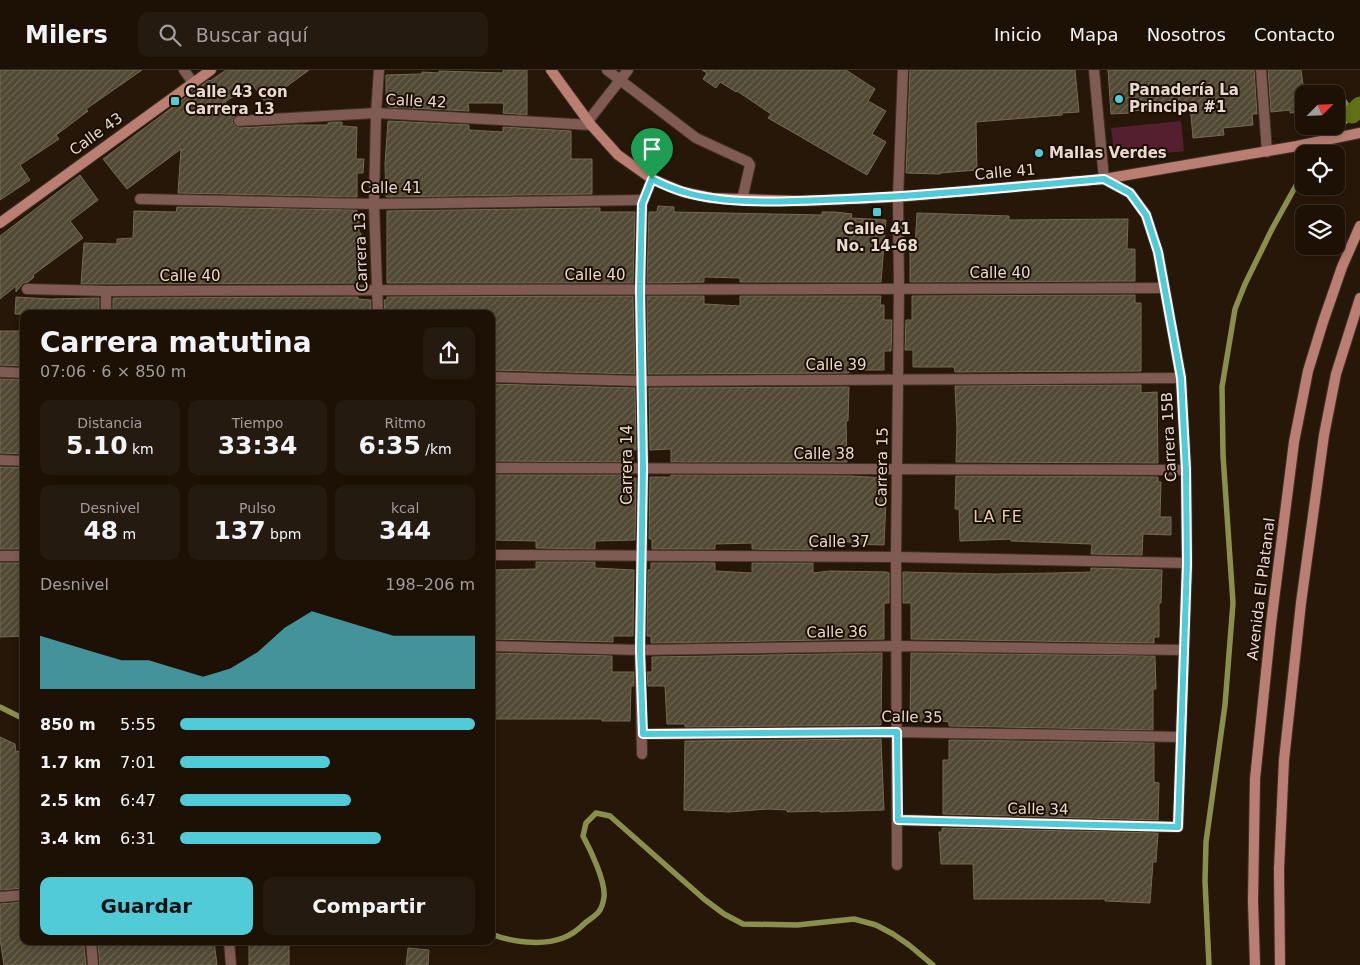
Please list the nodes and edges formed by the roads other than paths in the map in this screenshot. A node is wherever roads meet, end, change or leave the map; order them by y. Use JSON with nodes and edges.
{"nodes":[{"id":1,"x":184,"y":70,"type":"edge"},
{"id":2,"x":210,"y":70,"type":"edge"},
{"id":3,"x":379,"y":70,"type":"edge"},
{"id":4,"x":551,"y":70,"type":"edge"},
{"id":5,"x":607,"y":70,"type":"edge"},
{"id":6,"x":628,"y":70,"type":"edge"},
{"id":7,"x":903,"y":70,"type":"edge"},
{"id":8,"x":1094,"y":70,"type":"edge"},
{"id":9,"x":1261,"y":70,"type":"edge"},
{"id":10,"x":620,"y":80,"type":"junction"},
{"id":11,"x":193,"y":83,"type":"junction"},
{"id":12,"x":376,"y":113,"type":"junction"},
{"id":13,"x":239,"y":121,"type":"dead end"},
{"id":14,"x":589,"y":123,"type":"junction"},
{"id":15,"x":1358,"y":133,"type":"edge"},
{"id":16,"x":1267,"y":152,"type":"junction"},
{"id":17,"x":652,"y":179,"type":"junction"},
{"id":18,"x":1104,"y":179,"type":"junction"},
{"id":19,"x":898,"y":197,"type":"junction"},
{"id":20,"x":140,"y":199,"type":"dead end"},
{"id":21,"x":643,"y":200,"type":"junction"},
{"id":22,"x":742,"y":200,"type":"junction"},
{"id":23,"x":374,"y":204,"type":"junction"},
{"id":24,"x":0,"y":224,"type":"edge"},
{"id":25,"x":1360,"y":226,"type":"edge"},
{"id":26,"x":899,"y":288,"type":"junction"},
{"id":27,"x":1164,"y":288,"type":"junction"},
{"id":28,"x":26,"y":290,"type":"dead end"},
{"id":29,"x":640,"y":290,"type":"junction"},
{"id":30,"x":106,"y":291,"type":"junction"},
{"id":31,"x":378,"y":291,"type":"junction"},
{"id":32,"x":1360,"y":298,"type":"edge"},
{"id":33,"x":106,"y":310,"type":"edge"},
{"id":34,"x":378,"y":310,"type":"edge"},
{"id":35,"x":0,"y":372,"type":"edge"},
{"id":36,"x":20,"y":373,"type":"edge"},
{"id":37,"x":495,"y":378,"type":"edge"},
{"id":38,"x":1181,"y":378,"type":"junction"},
{"id":39,"x":898,"y":380,"type":"junction"},
{"id":40,"x":641,"y":381,"type":"junction"},
{"id":41,"x":0,"y":460,"type":"edge"},
{"id":42,"x":20,"y":461,"type":"edge"},
{"id":43,"x":495,"y":468,"type":"edge"},
{"id":44,"x":643,"y":469,"type":"junction"},
{"id":45,"x":897,"y":469,"type":"junction"},
{"id":46,"x":1186,"y":470,"type":"junction"},
{"id":47,"x":641,"y":555,"type":"junction"},
{"id":48,"x":0,"y":556,"type":"edge"},
{"id":49,"x":20,"y":556,"type":"edge"},
{"id":50,"x":495,"y":556,"type":"edge"},
{"id":51,"x":896,"y":557,"type":"junction"},
{"id":52,"x":1187,"y":563,"type":"junction"},
{"id":53,"x":495,"y":646,"type":"edge"},
{"id":54,"x":897,"y":646,"type":"junction"},
{"id":55,"x":640,"y":650,"type":"junction"},
{"id":56,"x":1184,"y":650,"type":"junction"},
{"id":57,"x":897,"y":732,"type":"junction"},
{"id":58,"x":643,"y":734,"type":"junction"},
{"id":59,"x":1181,"y":737,"type":"junction"},
{"id":60,"x":642,"y":754,"type":"dead end"},
{"id":61,"x":898,"y":820,"type":"junction"},
{"id":62,"x":1178,"y":827,"type":"joint"},
{"id":63,"x":897,"y":865,"type":"dead end"},
{"id":64,"x":20,"y":895,"type":"edge"},
{"id":65,"x":0,"y":897,"type":"edge"},
{"id":66,"x":91,"y":945,"type":"edge"},
{"id":67,"x":229,"y":945,"type":"edge"},
{"id":68,"x":93,"y":965,"type":"edge"},
{"id":69,"x":231,"y":965,"type":"edge"},
{"id":70,"x":1255,"y":965,"type":"edge"},
{"id":71,"x":1280,"y":965,"type":"edge"}],
"edges":[{"from":1,"to":11,"type":"street"},
{"from":2,"to":11,"type":"main road","name":"Calle 43"},
{"from":3,"to":12,"type":"street","name":"Carrera 13"},
{"from":4,"to":14,"type":"main road","name":"Calle 41"},
{"from":5,"to":10,"type":"street"},
{"from":6,"to":10,"type":"street"},
{"from":7,"to":19,"type":"street","name":"Carrera 15"},
{"from":8,"to":18,"type":"street"},
{"from":9,"to":16,"type":"street"},
{"from":10,"to":14,"type":"street"},
{"from":10,"to":22,"type":"street"},
{"from":11,"to":24,"type":"main road","name":"Calle 43"},
{"from":12,"to":13,"type":"street","name":"Calle 42"},
{"from":12,"to":14,"type":"street","name":"Calle 42"},
{"from":12,"to":23,"type":"street","name":"Carrera 13"},
{"from":14,"to":17,"type":"main road","name":"Calle 41"},
{"from":15,"to":16,"type":"main road","name":"Calle 41"},
{"from":16,"to":18,"type":"main road","name":"Calle 41"},
{"from":17,"to":21,"type":"street","name":"Carrera 14"},
{"from":17,"to":22,"type":"main road","name":"Calle 41"},
{"from":18,"to":19,"type":"main road","name":"Calle 41"},
{"from":18,"to":27,"type":"street","name":"Carrera 15B"},
{"from":19,"to":22,"type":"main road","name":"Calle 41"},
{"from":19,"to":26,"type":"street","name":"Carrera 15"},
{"from":20,"to":23,"type":"street","name":"Calle 41"},
{"from":21,"to":23,"type":"street","name":"Calle 41"},
{"from":21,"to":29,"type":"street","name":"Carrera 14"},
{"from":23,"to":31,"type":"street","name":"Carrera 13"},
{"from":25,"to":70,"type":"main road","name":"Avenida El Platanal"},
{"from":26,"to":27,"type":"street","name":"Calle 40"},
{"from":26,"to":29,"type":"street","name":"Calle 40"},
{"from":26,"to":39,"type":"street","name":"Carrera 15"},
{"from":27,"to":38,"type":"street","name":"Carrera 15B"},
{"from":28,"to":30,"type":"street","name":"Calle 40"},
{"from":29,"to":31,"type":"street","name":"Calle 40"},
{"from":29,"to":40,"type":"street","name":"Carrera 14"},
{"from":30,"to":31,"type":"street","name":"Calle 40"},
{"from":30,"to":33,"type":"street"},
{"from":31,"to":34,"type":"street","name":"Carrera 13"},
{"from":32,"to":71,"type":"main road"},
{"from":35,"to":36,"type":"street"},
{"from":37,"to":40,"type":"street","name":"Calle 39"},
{"from":38,"to":39,"type":"street","name":"Calle 39"},
{"from":38,"to":46,"type":"street","name":"Carrera 15B"},
{"from":39,"to":40,"type":"street","name":"Calle 39"},
{"from":39,"to":45,"type":"street","name":"Carrera 15"},
{"from":40,"to":44,"type":"street","name":"Carrera 14"},
{"from":41,"to":42,"type":"street"},
{"from":43,"to":44,"type":"street","name":"Calle 38"},
{"from":44,"to":45,"type":"street","name":"Calle 38"},
{"from":44,"to":47,"type":"street","name":"Carrera 14"},
{"from":45,"to":46,"type":"street","name":"Calle 38"},
{"from":45,"to":51,"type":"street","name":"Carrera 15"},
{"from":46,"to":52,"type":"street","name":"Carrera 15B"},
{"from":47,"to":50,"type":"street","name":"Calle 37"},
{"from":47,"to":51,"type":"street","name":"Calle 37"},
{"from":47,"to":55,"type":"street","name":"Carrera 14"},
{"from":48,"to":49,"type":"street"},
{"from":51,"to":52,"type":"street","name":"Calle 37"},
{"from":51,"to":54,"type":"street","name":"Carrera 15"},
{"from":52,"to":56,"type":"street","name":"Carrera 15B"},
{"from":53,"to":55,"type":"street","name":"Calle 36"},
{"from":54,"to":55,"type":"street","name":"Calle 36"},
{"from":54,"to":56,"type":"street","name":"Calle 36"},
{"from":54,"to":57,"type":"street","name":"Carrera 15"},
{"from":55,"to":58,"type":"street","name":"Carrera 14"},
{"from":56,"to":59,"type":"street","name":"Carrera 15B"},
{"from":57,"to":58,"type":"street","name":"Calle 35"},
{"from":57,"to":59,"type":"street","name":"Calle 35"},
{"from":57,"to":61,"type":"street","name":"Carrera 15"},
{"from":58,"to":60,"type":"street","name":"Carrera 14"},
{"from":59,"to":62,"type":"street","name":"Carrera 15B"},
{"from":61,"to":62,"type":"street","name":"Calle 34"},
{"from":61,"to":63,"type":"street","name":"Carrera 15"},
{"from":64,"to":65,"type":"street"},
{"from":66,"to":68,"type":"street"},
{"from":67,"to":69,"type":"street"}]}
